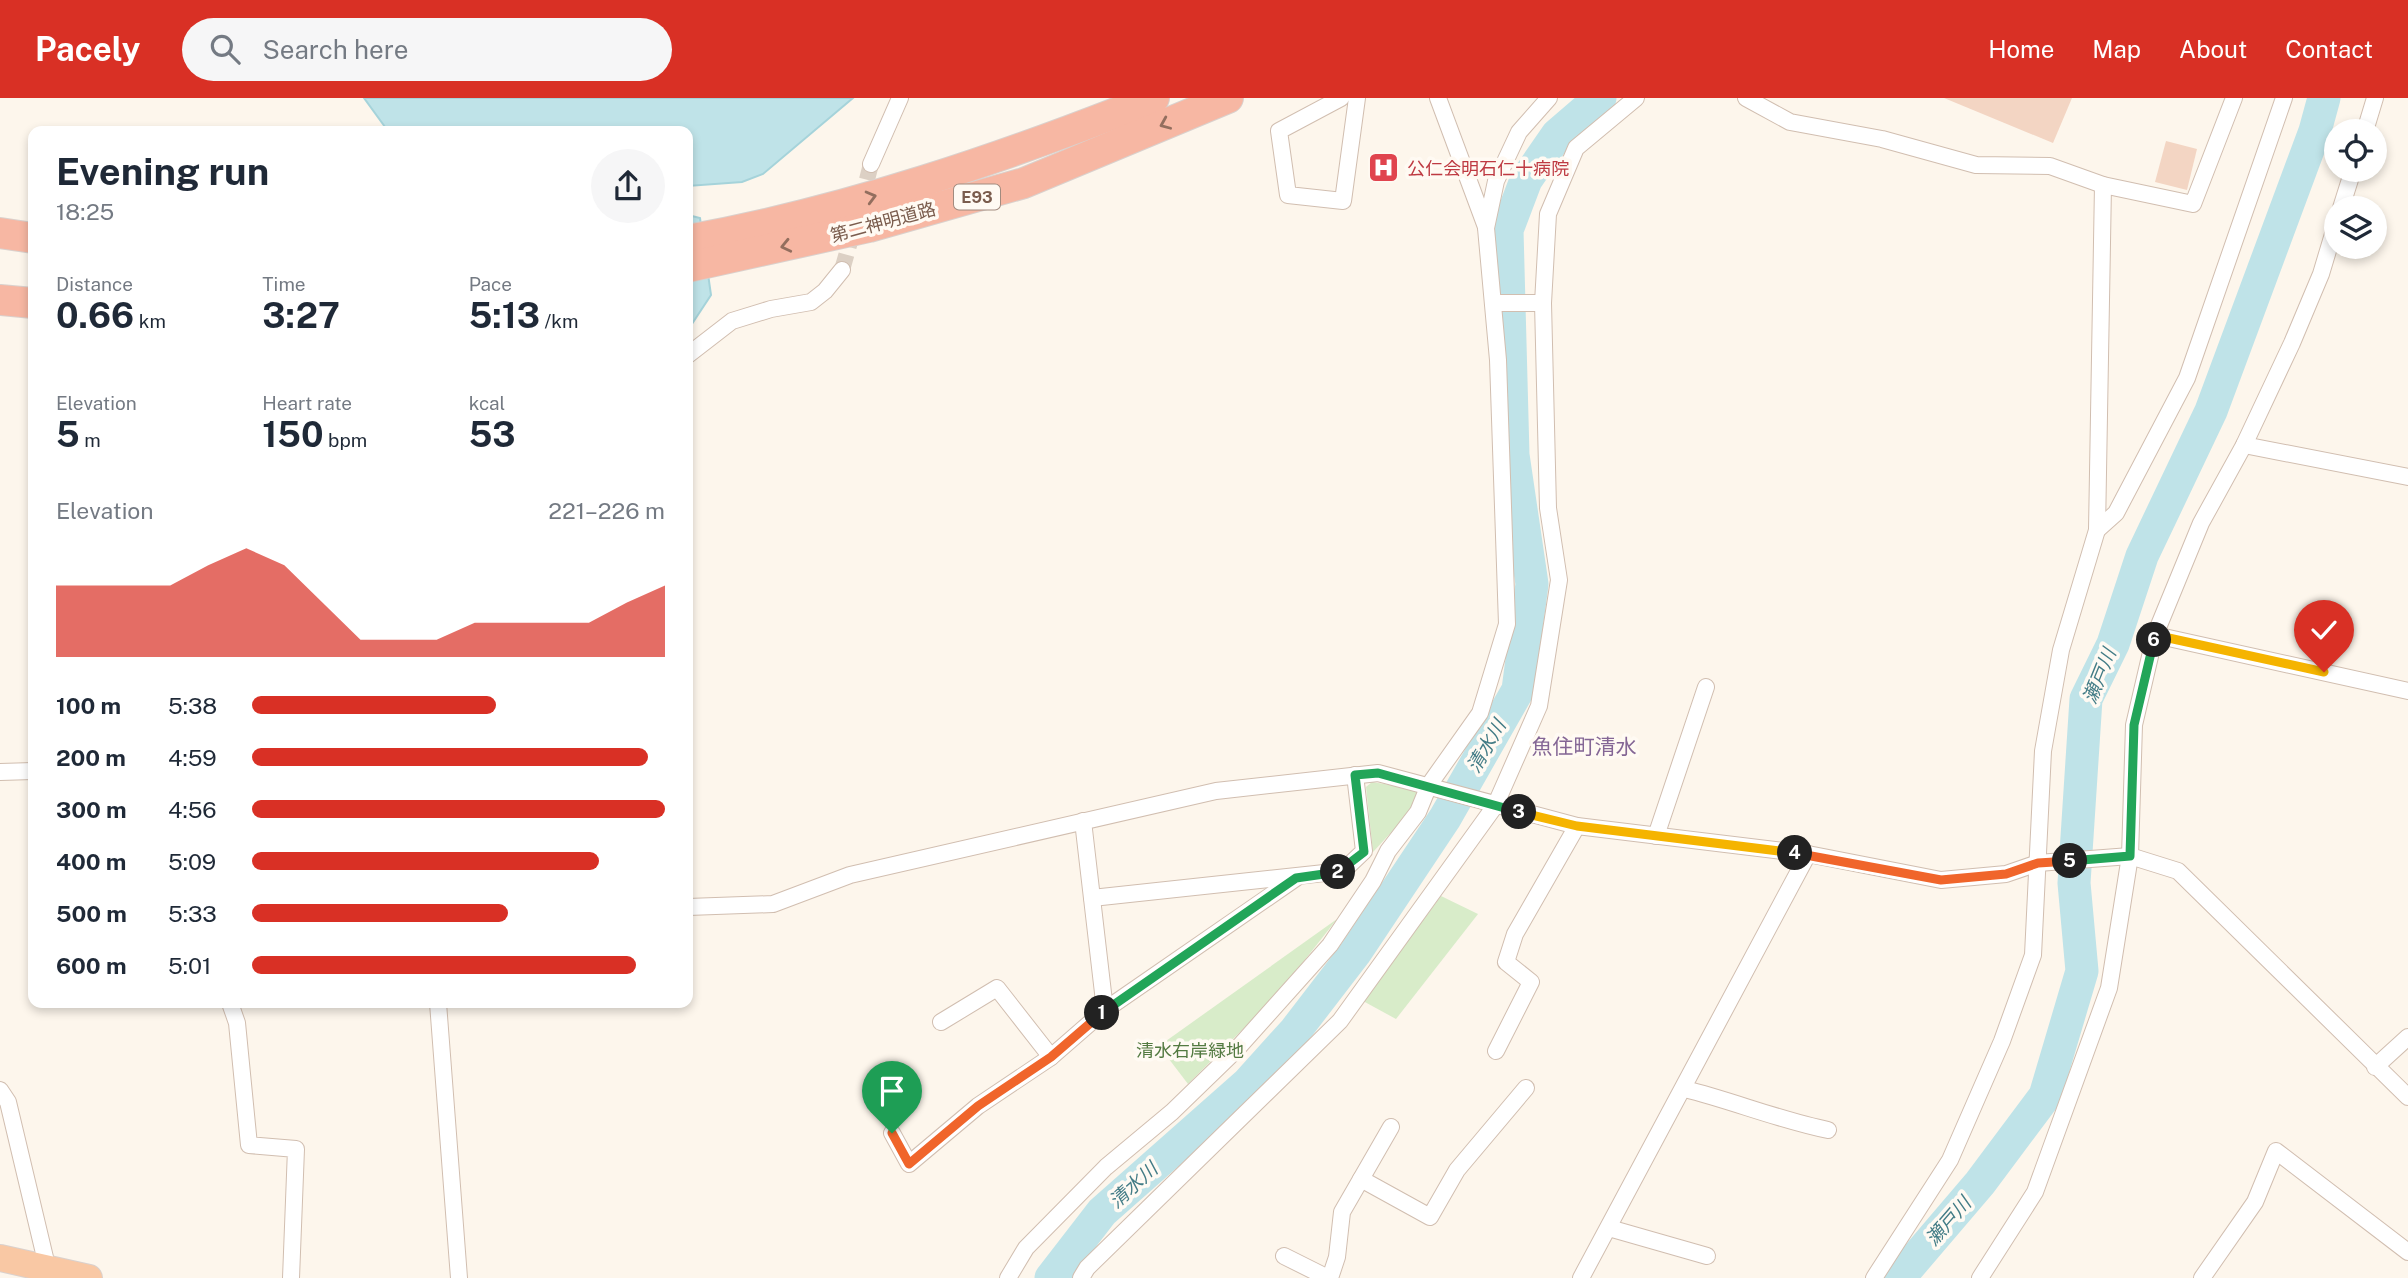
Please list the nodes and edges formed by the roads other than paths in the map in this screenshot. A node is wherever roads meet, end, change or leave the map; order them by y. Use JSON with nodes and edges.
{"nodes":[{"id":1,"x":900,"y":98,"type":"edge"},
{"id":2,"x":1154,"y":98,"type":"edge"},
{"id":3,"x":1228,"y":98,"type":"edge"},
{"id":4,"x":1341,"y":98,"type":"edge"},
{"id":5,"x":1357,"y":98,"type":"edge"},
{"id":6,"x":1438,"y":98,"type":"edge"},
{"id":7,"x":1549,"y":98,"type":"edge"},
{"id":8,"x":1636,"y":98,"type":"edge"},
{"id":9,"x":1746,"y":98,"type":"edge"},
{"id":10,"x":2234,"y":98,"type":"edge"},
{"id":11,"x":2284,"y":98,"type":"edge"},
{"id":12,"x":2375,"y":98,"type":"edge"},
{"id":13,"x":2369,"y":119,"type":"edge"},
{"id":14,"x":871,"y":164,"type":"tunnel mouth"},
{"id":15,"x":2103,"y":185,"type":"junction"},
{"id":16,"x":1486,"y":228,"type":"junction"},
{"id":17,"x":0,"y":233,"type":"edge"},
{"id":18,"x":28,"y":238,"type":"edge"},
{"id":19,"x":700,"y":251,"type":"edge"},
{"id":20,"x":2324,"y":259,"type":"edge"},
{"id":21,"x":842,"y":270,"type":"tunnel mouth"},
{"id":22,"x":0,"y":300,"type":"edge"},
{"id":23,"x":28,"y":303,"type":"edge"},
{"id":24,"x":1493,"y":303,"type":"junction"},
{"id":25,"x":1543,"y":303,"type":"junction"},
{"id":26,"x":693,"y":351,"type":"edge"},
{"id":27,"x":2244,"y":445,"type":"junction"},
{"id":28,"x":2408,"y":477,"type":"edge"},
{"id":29,"x":2097,"y":530,"type":"junction"},
{"id":30,"x":2155,"y":635,"type":"junction"},
{"id":31,"x":1706,"y":687,"type":"dead end"},
{"id":32,"x":2408,"y":691,"type":"edge"},
{"id":33,"x":28,"y":771,"type":"edge"},
{"id":34,"x":0,"y":772,"type":"edge"},
{"id":35,"x":1355,"y":775,"type":"junction"},
{"id":36,"x":1429,"y":785,"type":"junction"},
{"id":37,"x":1495,"y":806,"type":"junction"},
{"id":38,"x":1083,"y":821,"type":"junction"},
{"id":39,"x":1577,"y":826,"type":"junction"},
{"id":40,"x":1657,"y":836,"type":"junction"},
{"id":41,"x":1808,"y":855,"type":"junction"},
{"id":42,"x":2125,"y":858,"type":"junction"},
{"id":43,"x":2044,"y":862,"type":"junction"},
{"id":44,"x":1296,"y":878,"type":"junction"},
{"id":45,"x":1092,"y":898,"type":"junction"},
{"id":46,"x":693,"y":907,"type":"edge"},
{"id":47,"x":232,"y":1008,"type":"edge"},
{"id":48,"x":438,"y":1008,"type":"edge"},
{"id":49,"x":1105,"y":1010,"type":"junction"},
{"id":50,"x":941,"y":1021,"type":"dead end"},
{"id":51,"x":2408,"y":1037,"type":"edge"},
{"id":52,"x":1496,"y":1051,"type":"dead end"},
{"id":53,"x":1051,"y":1057,"type":"junction"},
{"id":54,"x":2375,"y":1067,"type":"junction"},
{"id":55,"x":1526,"y":1088,"type":"dead end"},
{"id":56,"x":1685,"y":1089,"type":"junction"},
{"id":57,"x":0,"y":1090,"type":"edge"},
{"id":58,"x":2408,"y":1097,"type":"edge"},
{"id":59,"x":1391,"y":1127,"type":"dead end"},
{"id":60,"x":1828,"y":1130,"type":"dead end"},
{"id":61,"x":892,"y":1133,"type":"dead end"},
{"id":62,"x":1361,"y":1179,"type":"junction"},
{"id":63,"x":1609,"y":1227,"type":"junction"},
{"id":64,"x":2408,"y":1252,"type":"edge"},
{"id":65,"x":1284,"y":1256,"type":"dead end"},
{"id":66,"x":1707,"y":1256,"type":"dead end"},
{"id":67,"x":0,"y":1258,"type":"edge"},
{"id":68,"x":48,"y":1270,"type":"junction"},
{"id":69,"x":89,"y":1278,"type":"edge"},
{"id":70,"x":290,"y":1278,"type":"edge"},
{"id":71,"x":459,"y":1278,"type":"edge"},
{"id":72,"x":1007,"y":1278,"type":"edge"},
{"id":73,"x":1082,"y":1278,"type":"edge"},
{"id":74,"x":1329,"y":1278,"type":"edge"},
{"id":75,"x":1581,"y":1278,"type":"edge"},
{"id":76,"x":1874,"y":1278,"type":"edge"},
{"id":77,"x":1980,"y":1278,"type":"edge"},
{"id":78,"x":2202,"y":1278,"type":"edge"}],
"edges":[{"from":1,"to":14,"type":"street"},
{"from":19,"to":2,"type":"highway","name":"第二神明道路","number":"E93","one_way":true},
{"from":3,"to":19,"type":"highway","name":"第二神明道路","number":"E93","one_way":true},
{"from":4,"to":5,"type":"street"},
{"from":6,"to":16,"type":"street"},
{"from":7,"to":16,"type":"street"},
{"from":8,"to":25,"type":"street"},
{"from":9,"to":15,"type":"street"},
{"from":10,"to":15,"type":"street"},
{"from":11,"to":29,"type":"street"},
{"from":12,"to":13,"type":"street"},
{"from":15,"to":29,"type":"street"},
{"from":16,"to":24,"type":"street"},
{"from":17,"to":18,"type":"highway"},
{"from":20,"to":27,"type":"street"},
{"from":21,"to":26,"type":"street"},
{"from":22,"to":23,"type":"highway"},
{"from":24,"to":25,"type":"street"},
{"from":24,"to":36,"type":"street"},
{"from":25,"to":37,"type":"street"},
{"from":27,"to":28,"type":"street"},
{"from":27,"to":30,"type":"street"},
{"from":29,"to":43,"type":"street"},
{"from":30,"to":32,"type":"street"},
{"from":30,"to":42,"type":"street"},
{"from":31,"to":40,"type":"street"},
{"from":33,"to":34,"type":"street"},
{"from":35,"to":36,"type":"street"},
{"from":35,"to":38,"type":"street"},
{"from":35,"to":44,"type":"street"},
{"from":36,"to":37,"type":"street"},
{"from":36,"to":72,"type":"street"},
{"from":37,"to":39,"type":"street"},
{"from":37,"to":73,"type":"street"},
{"from":38,"to":45,"type":"street"},
{"from":38,"to":46,"type":"street"},
{"from":39,"to":40,"type":"street"},
{"from":39,"to":52,"type":"street"},
{"from":40,"to":41,"type":"street"},
{"from":41,"to":43,"type":"street"},
{"from":41,"to":56,"type":"street"},
{"from":42,"to":43,"type":"street"},
{"from":42,"to":54,"type":"street"},
{"from":42,"to":77,"type":"street"},
{"from":43,"to":76,"type":"street"},
{"from":44,"to":45,"type":"street"},
{"from":44,"to":49,"type":"street"},
{"from":45,"to":49,"type":"street"},
{"from":47,"to":70,"type":"street"},
{"from":48,"to":71,"type":"street"},
{"from":49,"to":53,"type":"street"},
{"from":50,"to":53,"type":"street"},
{"from":51,"to":54,"type":"street"},
{"from":53,"to":61,"type":"street"},
{"from":54,"to":58,"type":"street"},
{"from":55,"to":62,"type":"street"},
{"from":56,"to":60,"type":"street"},
{"from":56,"to":63,"type":"street"},
{"from":57,"to":68,"type":"street"},
{"from":59,"to":62,"type":"street"},
{"from":62,"to":74,"type":"street"},
{"from":63,"to":66,"type":"street"},
{"from":63,"to":75,"type":"street"},
{"from":64,"to":78,"type":"street"},
{"from":65,"to":74,"type":"street"},
{"from":67,"to":68,"type":"highway"},
{"from":68,"to":69,"type":"highway"}]}
